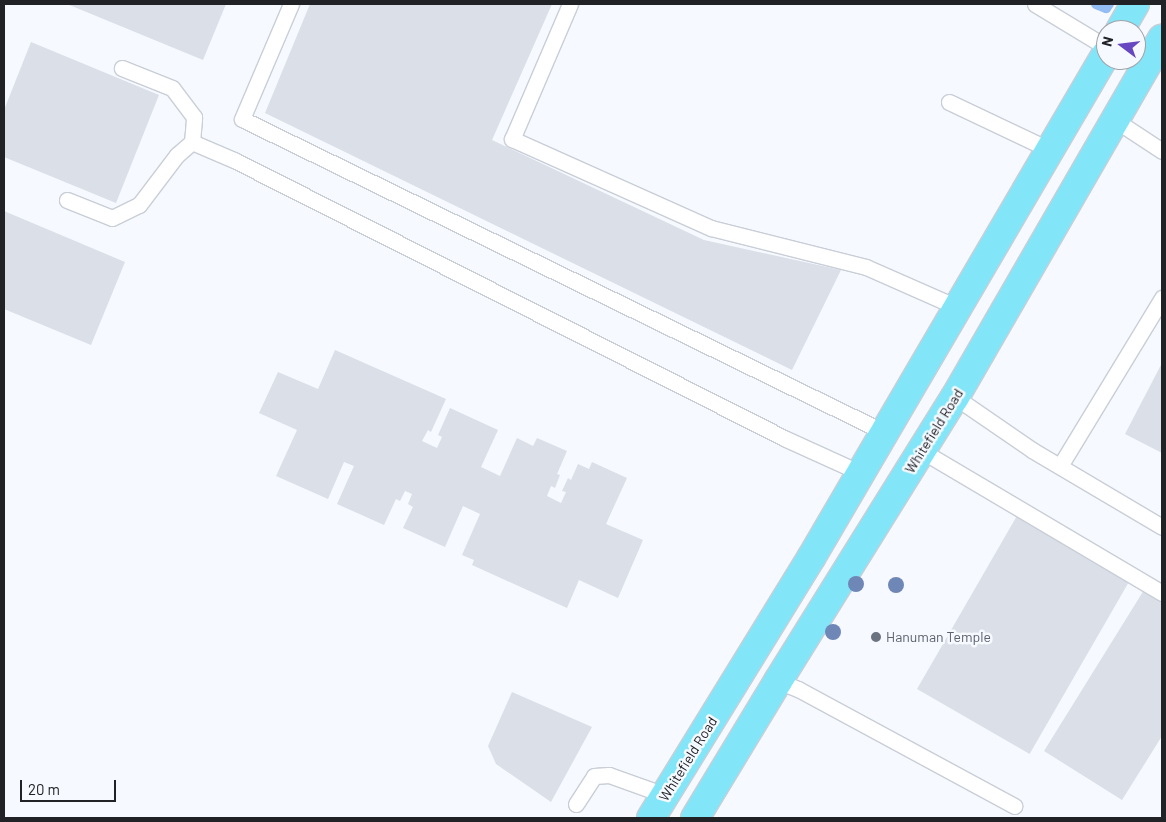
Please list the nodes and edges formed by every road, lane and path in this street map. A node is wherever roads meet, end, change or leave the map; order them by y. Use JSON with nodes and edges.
{"nodes":[{"id":1,"x":291,"y":4,"type":"edge"},
{"id":2,"x":570,"y":4,"type":"edge"},
{"id":3,"x":1035,"y":4,"type":"edge"},
{"id":4,"x":1135,"y":4,"type":"edge"},
{"id":5,"x":1126,"y":20,"type":"edge"},
{"id":6,"x":1162,"y":38,"type":"edge"},
{"id":7,"x":1096,"y":41,"type":"edge"},
{"id":8,"x":122,"y":68,"type":"dead end"},
{"id":9,"x":1097,"y":70,"type":"edge"},
{"id":10,"x":949,"y":102,"type":"dead end"},
{"id":11,"x":1115,"y":120,"type":"junction"},
{"id":12,"x":192,"y":142,"type":"junction"},
{"id":13,"x":1050,"y":150,"type":"junction"},
{"id":14,"x":1162,"y":151,"type":"edge"},
{"id":15,"x":67,"y":200,"type":"dead end"},
{"id":16,"x":1162,"y":298,"type":"edge"},
{"id":17,"x":959,"y":308,"type":"junction"},
{"id":18,"x":955,"y":397,"type":"junction"},
{"id":19,"x":886,"y":433,"type":"junction"},
{"id":20,"x":922,"y":451,"type":"junction"},
{"id":21,"x":1060,"y":466,"type":"junction"},
{"id":22,"x":861,"y":473,"type":"junction"},
{"id":23,"x":1162,"y":528,"type":"edge"},
{"id":24,"x":1162,"y":592,"type":"edge"},
{"id":25,"x":778,"y":680,"type":"junction"},
{"id":26,"x":665,"y":795,"type":"junction"},
{"id":27,"x":576,"y":804,"type":"dead end"},
{"id":28,"x":1014,"y":806,"type":"dead end"},
{"id":29,"x":651,"y":818,"type":"edge"},
{"id":30,"x":695,"y":818,"type":"edge"}],
"edges":[{"from":1,"to":19,"type":"lane"},
{"from":2,"to":17,"type":"lane"},
{"from":3,"to":7,"type":"lane"},
{"from":4,"to":5,"type":"main road"},
{"from":6,"to":11,"type":"main road","name":"Whitefield Road"},
{"from":8,"to":12,"type":"lane"},
{"from":9,"to":13,"type":"main road","name":"Whitefield Road"},
{"from":10,"to":13,"type":"lane"},
{"from":11,"to":14,"type":"lane"},
{"from":11,"to":18,"type":"main road","name":"Whitefield Road"},
{"from":12,"to":15,"type":"lane"},
{"from":12,"to":22,"type":"lane"},
{"from":13,"to":17,"type":"main road","name":"Whitefield Road"},
{"from":16,"to":21,"type":"lane"},
{"from":17,"to":19,"type":"main road","name":"Whitefield Road"},
{"from":18,"to":20,"type":"main road","name":"Whitefield Road"},
{"from":18,"to":21,"type":"lane"},
{"from":19,"to":20,"type":"main road"},
{"from":19,"to":22,"type":"main road","name":"Whitefield Road"},
{"from":20,"to":24,"type":"lane"},
{"from":20,"to":25,"type":"main road","name":"Whitefield Road"},
{"from":21,"to":23,"type":"lane"},
{"from":22,"to":26,"type":"main road","name":"Whitefield Road"},
{"from":25,"to":28,"type":"lane"},
{"from":25,"to":30,"type":"main road","name":"Whitefield Road"},
{"from":26,"to":27,"type":"lane"},
{"from":26,"to":29,"type":"main road","name":"Whitefield Road"}]}
